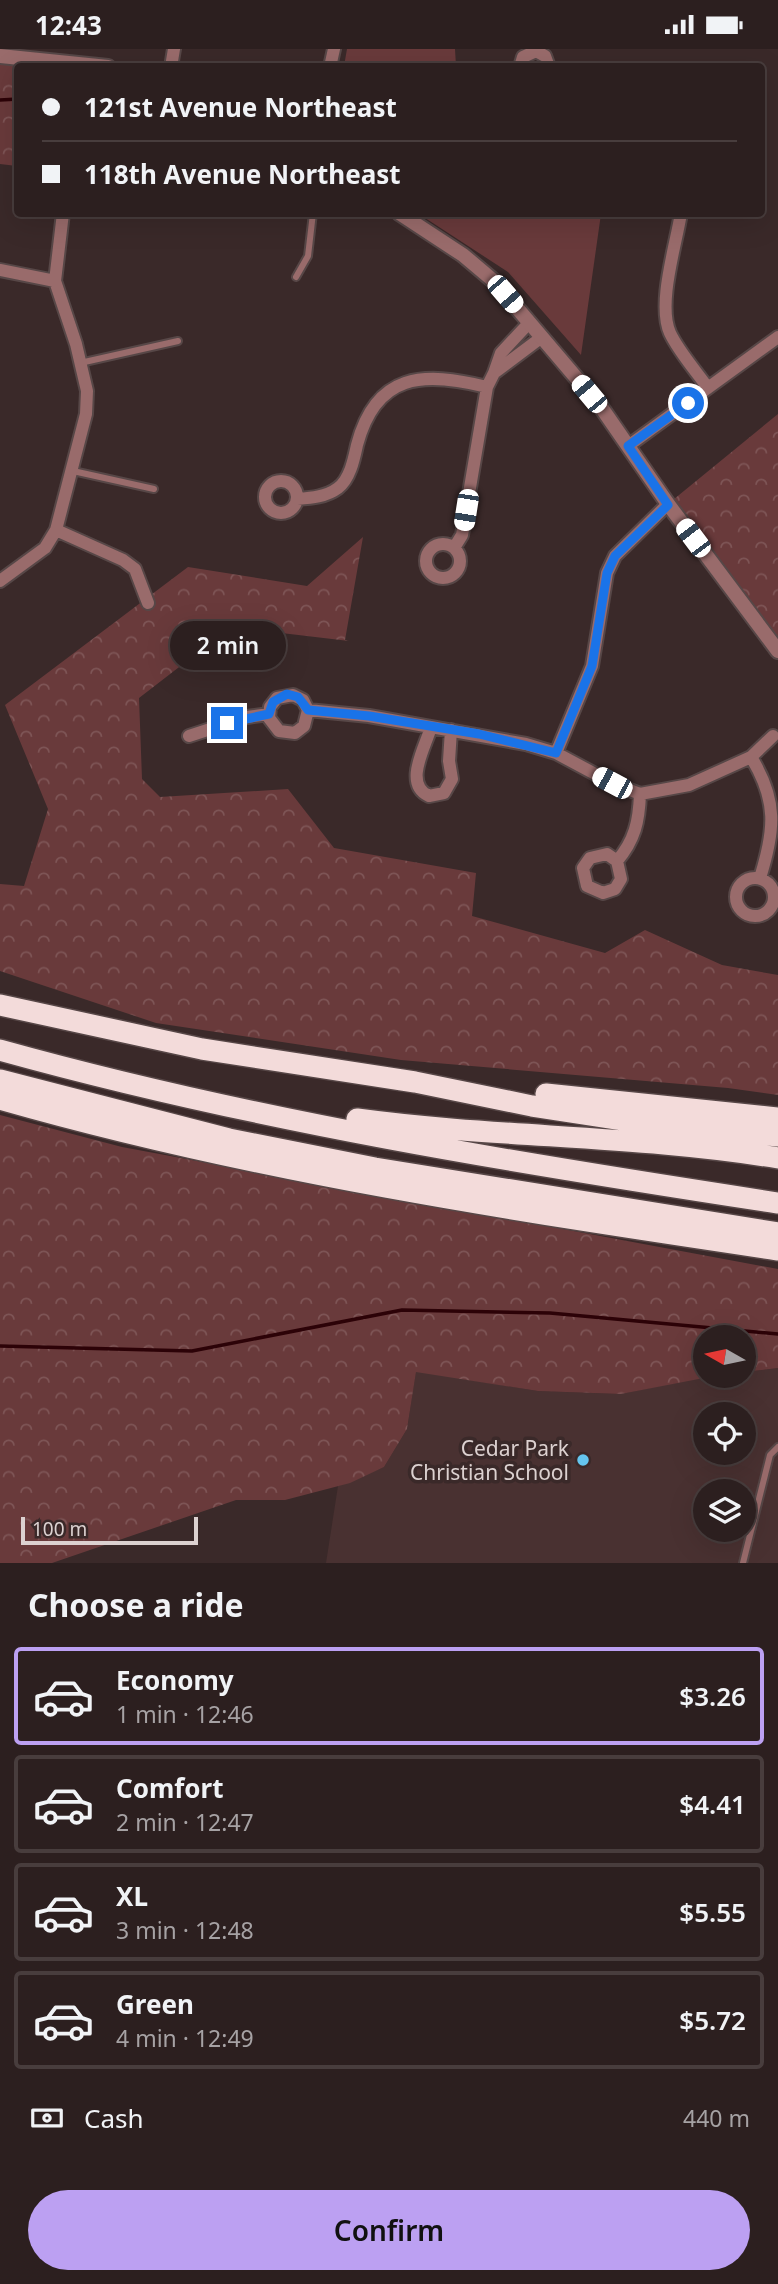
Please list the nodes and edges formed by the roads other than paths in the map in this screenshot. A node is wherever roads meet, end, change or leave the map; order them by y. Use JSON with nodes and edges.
{"nodes":[{"id":1,"x":537,"y":50,"type":"edge"},
{"id":2,"x":25,"y":54,"type":"edge"},
{"id":3,"x":0,"y":56,"type":"edge"},
{"id":4,"x":72,"y":63,"type":"edge"},
{"id":5,"x":522,"y":63,"type":"edge"},
{"id":6,"x":63,"y":217,"type":"edge"},
{"id":7,"x":313,"y":217,"type":"edge"},
{"id":8,"x":405,"y":217,"type":"edge"},
{"id":9,"x":680,"y":217,"type":"edge"},
{"id":10,"x":0,"y":270,"type":"edge"},
{"id":11,"x":296,"y":277,"type":"dead end"},
{"id":12,"x":55,"y":281,"type":"junction"},
{"id":13,"x":529,"y":323,"type":"junction"},
{"id":14,"x":778,"y":337,"type":"edge"},
{"id":15,"x":542,"y":338,"type":"junction"},
{"id":16,"x":178,"y":341,"type":"dead end"},
{"id":17,"x":80,"y":363,"type":"junction"},
{"id":18,"x":494,"y":373,"type":"junction"},
{"id":19,"x":486,"y":387,"type":"junction"},
{"id":20,"x":708,"y":388,"type":"junction"},
{"id":21,"x":628,"y":446,"type":"junction"},
{"id":22,"x":73,"y":471,"type":"junction"},
{"id":23,"x":154,"y":489,"type":"dead end"},
{"id":24,"x":297,"y":499,"type":"dead end"},
{"id":25,"x":668,"y":505,"type":"junction"},
{"id":26,"x":56,"y":530,"type":"junction"},
{"id":27,"x":454,"y":548,"type":"dead end"},
{"id":28,"x":0,"y":581,"type":"edge"},
{"id":29,"x":148,"y":603,"type":"dead end"},
{"id":30,"x":778,"y":651,"type":"edge"},
{"id":31,"x":308,"y":710,"type":"junction"},
{"id":32,"x":269,"y":714,"type":"junction"},
{"id":33,"x":431,"y":727,"type":"junction"},
{"id":34,"x":451,"y":730,"type":"junction"},
{"id":35,"x":776,"y":733,"type":"edge"},
{"id":36,"x":189,"y":736,"type":"dead end"},
{"id":37,"x":556,"y":753,"type":"junction"},
{"id":38,"x":751,"y":757,"type":"junction"},
{"id":39,"x":640,"y":794,"type":"junction"},
{"id":40,"x":617,"y":861,"type":"dead end"},
{"id":41,"x":760,"y":878,"type":"dead end"},
{"id":42,"x":0,"y":1005,"type":"edge"},
{"id":43,"x":0,"y":1050,"type":"edge"},
{"id":44,"x":0,"y":1063,"type":"edge"},
{"id":45,"x":0,"y":1080,"type":"edge"},
{"id":46,"x":415,"y":1082,"type":"junction"},
{"id":47,"x":0,"y":1099,"type":"edge"},
{"id":48,"x":199,"y":1102,"type":"junction"},
{"id":49,"x":778,"y":1118,"type":"edge"},
{"id":50,"x":778,"y":1136,"type":"edge"},
{"id":51,"x":778,"y":1158,"type":"edge"},
{"id":52,"x":778,"y":1203,"type":"edge"},
{"id":53,"x":778,"y":1214,"type":"edge"},
{"id":54,"x":778,"y":1233,"type":"edge"},
{"id":55,"x":778,"y":1250,"type":"edge"},
{"id":56,"x":778,"y":1447,"type":"edge"},
{"id":57,"x":743,"y":1563,"type":"edge"}],
"edges":[{"from":1,"to":5,"type":"street"},
{"from":2,"to":3,"type":"street"},
{"from":2,"to":4,"type":"street"},
{"from":6,"to":12,"type":"street"},
{"from":7,"to":11,"type":"lane"},
{"from":8,"to":13,"type":"street"},
{"from":9,"to":20,"type":"street"},
{"from":10,"to":12,"type":"street"},
{"from":12,"to":17,"type":"street"},
{"from":13,"to":15,"type":"street"},
{"from":13,"to":18,"type":"street"},
{"from":14,"to":20,"type":"street"},
{"from":15,"to":18,"type":"street"},
{"from":15,"to":21,"type":"street"},
{"from":16,"to":17,"type":"lane"},
{"from":17,"to":22,"type":"street"},
{"from":18,"to":19,"type":"street"},
{"from":19,"to":24,"type":"street"},
{"from":19,"to":27,"type":"street"},
{"from":20,"to":21,"type":"street"},
{"from":21,"to":25,"type":"street"},
{"from":22,"to":23,"type":"lane"},
{"from":22,"to":26,"type":"street"},
{"from":25,"to":30,"type":"street"},
{"from":25,"to":37,"type":"street"},
{"from":26,"to":28,"type":"street"},
{"from":26,"to":29,"type":"street"},
{"from":31,"to":32,"type":"street"},
{"from":31,"to":32,"type":"street"},
{"from":31,"to":33,"type":"street"},
{"from":32,"to":36,"type":"street"},
{"from":33,"to":34,"type":"street"},
{"from":33,"to":34,"type":"street"},
{"from":34,"to":37,"type":"street"},
{"from":35,"to":38,"type":"street"},
{"from":37,"to":39,"type":"street"},
{"from":38,"to":39,"type":"street"},
{"from":38,"to":41,"type":"street"},
{"from":39,"to":40,"type":"street"},
{"from":42,"to":46,"type":"highway"},
{"from":43,"to":48,"type":"highway"},
{"from":44,"to":53,"type":"highway"},
{"from":45,"to":54,"type":"highway"},
{"from":46,"to":49,"type":"highway"},
{"from":46,"to":50,"type":"highway"},
{"from":47,"to":55,"type":"highway"},
{"from":48,"to":51,"type":"highway"},
{"from":48,"to":52,"type":"highway"},
{"from":56,"to":57,"type":"lane"}]}
